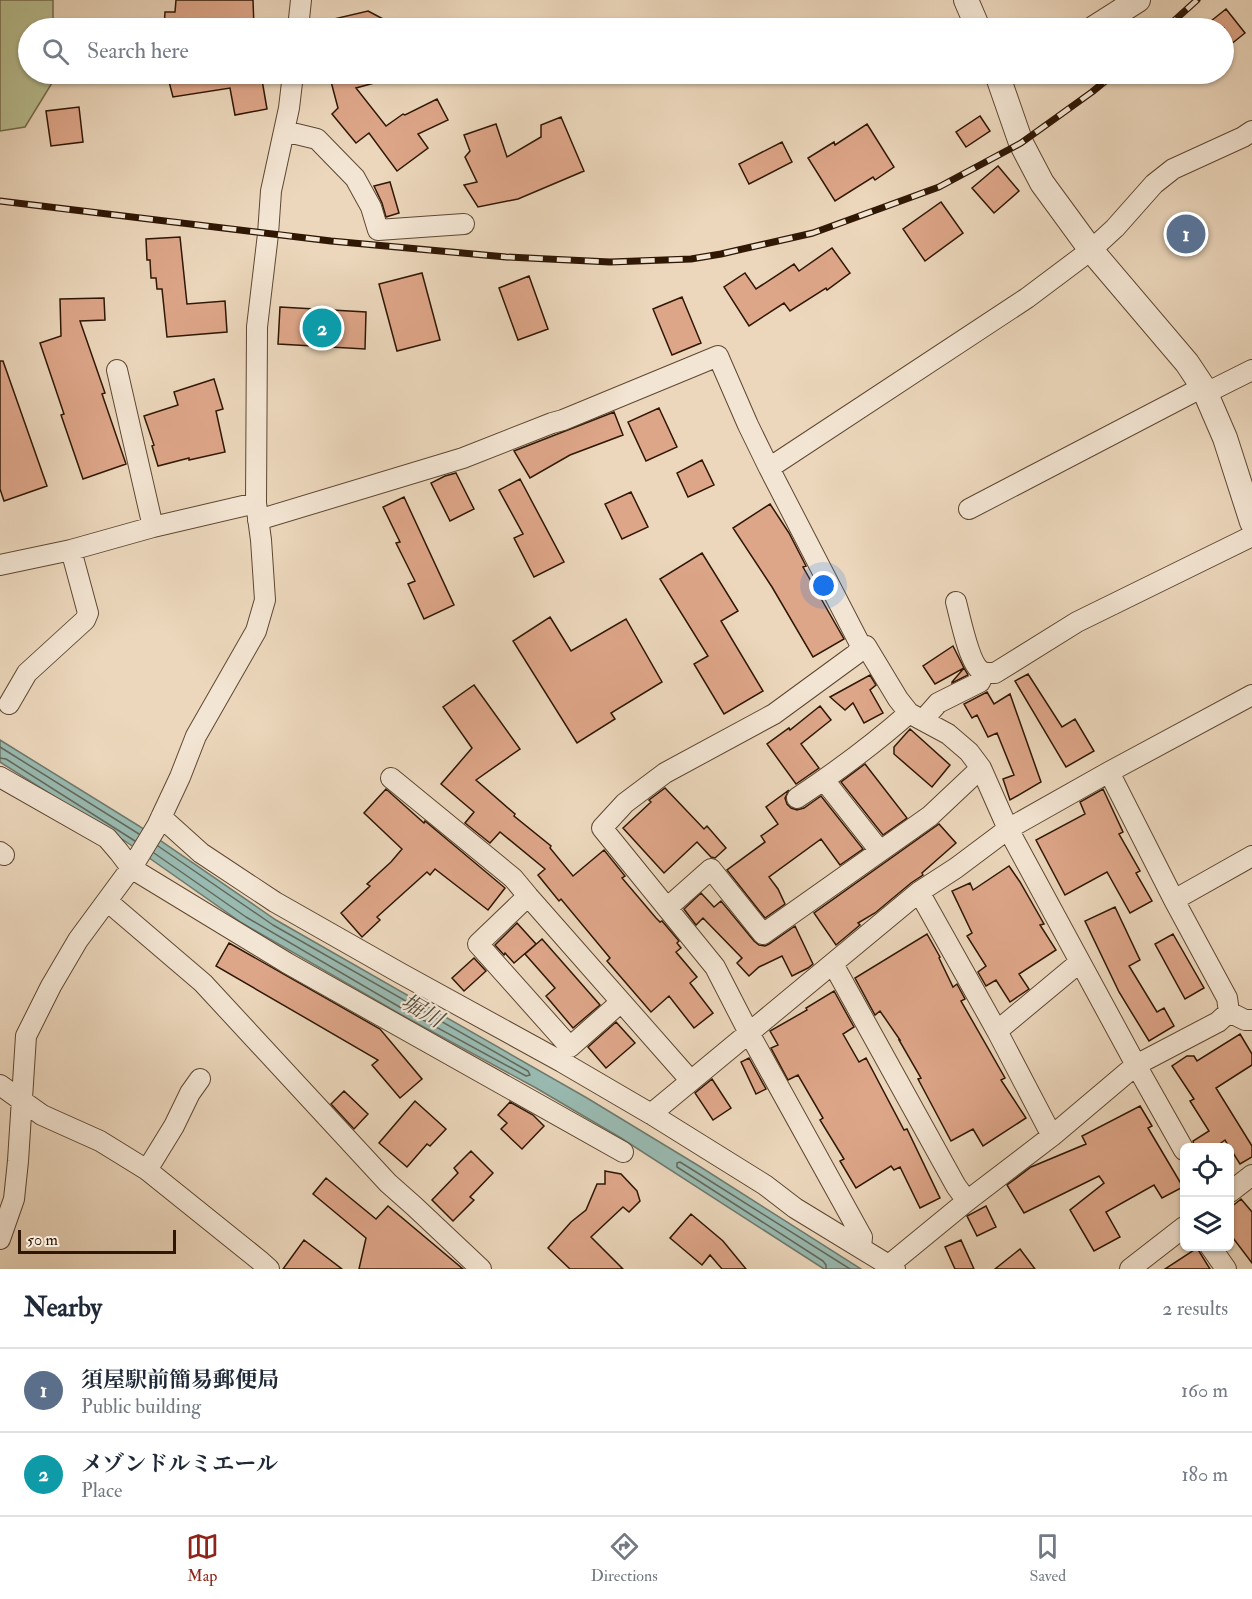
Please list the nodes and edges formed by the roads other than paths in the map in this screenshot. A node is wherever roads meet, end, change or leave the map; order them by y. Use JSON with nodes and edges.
{"nodes":[{"id":1,"x":301,"y":0,"type":"edge"},
{"id":2,"x":966,"y":0,"type":"edge"},
{"id":3,"x":1138,"y":0,"type":"edge"},
{"id":4,"x":299,"y":18,"type":"edge"},
{"id":5,"x":974,"y":18,"type":"edge"},
{"id":6,"x":1110,"y":18,"type":"edge"},
{"id":7,"x":292,"y":84,"type":"edge"},
{"id":8,"x":1004,"y":84,"type":"edge"},
{"id":9,"x":284,"y":131,"type":"junction"},
{"id":10,"x":1252,"y":131,"type":"edge"},
{"id":11,"x":464,"y":224,"type":"dead end"},
{"id":12,"x":1091,"y":250,"type":"junction"},
{"id":13,"x":117,"y":369,"type":"dead end"},
{"id":14,"x":1252,"y":370,"type":"edge"},
{"id":15,"x":1205,"y":390,"type":"junction"},
{"id":16,"x":769,"y":468,"type":"junction"},
{"id":17,"x":969,"y":509,"type":"dead end"},
{"id":18,"x":257,"y":512,"type":"junction"},
{"id":19,"x":1252,"y":522,"type":"edge"},
{"id":20,"x":153,"y":527,"type":"junction"},
{"id":21,"x":1252,"y":536,"type":"edge"},
{"id":22,"x":71,"y":550,"type":"junction"},
{"id":23,"x":0,"y":565,"type":"edge"},
{"id":24,"x":956,"y":602,"type":"dead end"},
{"id":25,"x":861,"y":646,"type":"junction"},
{"id":26,"x":984,"y":674,"type":"junction"},
{"id":27,"x":1252,"y":695,"type":"edge"},
{"id":28,"x":9,"y":704,"type":"dead end"},
{"id":29,"x":916,"y":717,"type":"junction"},
{"id":30,"x":981,"y":768,"type":"junction"},
{"id":31,"x":1108,"y":772,"type":"junction"},
{"id":32,"x":0,"y":777,"type":"edge"},
{"id":33,"x":391,"y":778,"type":"dead end"},
{"id":34,"x":824,"y":780,"type":"junction"},
{"id":35,"x":797,"y":798,"type":"dead end"},
{"id":36,"x":159,"y":821,"type":"junction"},
{"id":37,"x":1008,"y":829,"type":"junction"},
{"id":38,"x":880,"y":851,"type":"junction"},
{"id":39,"x":1252,"y":856,"type":"edge"},
{"id":40,"x":132,"y":866,"type":"junction"},
{"id":41,"x":919,"y":892,"type":"junction"},
{"id":42,"x":528,"y":896,"type":"junction"},
{"id":43,"x":1174,"y":900,"type":"junction"},
{"id":44,"x":107,"y":901,"type":"junction"},
{"id":45,"x":667,"y":908,"type":"junction"},
{"id":46,"x":1080,"y":962,"type":"junction"},
{"id":47,"x":833,"y":964,"type":"junction"},
{"id":48,"x":621,"y":1002,"type":"junction"},
{"id":49,"x":1229,"y":1012,"type":"junction"},
{"id":50,"x":1252,"y":1020,"type":"edge"},
{"id":51,"x":997,"y":1031,"type":"junction"},
{"id":52,"x":749,"y":1033,"type":"junction"},
{"id":53,"x":1136,"y":1065,"type":"junction"},
{"id":54,"x":200,"y":1079,"type":"dead end"},
{"id":55,"x":692,"y":1081,"type":"junction"},
{"id":56,"x":0,"y":1085,"type":"edge"},
{"id":57,"x":22,"y":1100,"type":"junction"},
{"id":58,"x":651,"y":1114,"type":"junction"},
{"id":59,"x":1052,"y":1136,"type":"junction"},
{"id":60,"x":1181,"y":1143,"type":"edge"},
{"id":61,"x":623,"y":1152,"type":"dead end"},
{"id":62,"x":147,"y":1170,"type":"junction"},
{"id":63,"x":1252,"y":1175,"type":"edge"},
{"id":64,"x":1234,"y":1189,"type":"edge"},
{"id":65,"x":967,"y":1201,"type":"junction"},
{"id":66,"x":1180,"y":1231,"type":"edge"},
{"id":67,"x":0,"y":1239,"type":"edge"},
{"id":68,"x":861,"y":1248,"type":"junction"},
{"id":69,"x":1213,"y":1251,"type":"edge"},
{"id":70,"x":892,"y":1267,"type":"edge"},
{"id":71,"x":269,"y":1269,"type":"edge"},
{"id":72,"x":481,"y":1269,"type":"edge"},
{"id":73,"x":1130,"y":1269,"type":"edge"},
{"id":74,"x":1226,"y":1269,"type":"edge"}],
"edges":[{"from":1,"to":4,"type":"street"},
{"from":2,"to":5,"type":"street"},
{"from":3,"to":6,"type":"street"},
{"from":7,"to":9,"type":"street"},
{"from":8,"to":12,"type":"street"},
{"from":9,"to":11,"type":"street"},
{"from":9,"to":18,"type":"street"},
{"from":10,"to":12,"type":"street"},
{"from":12,"to":15,"type":"street"},
{"from":12,"to":16,"type":"street"},
{"from":13,"to":20,"type":"street"},
{"from":14,"to":15,"type":"street"},
{"from":15,"to":17,"type":"street"},
{"from":15,"to":19,"type":"street"},
{"from":16,"to":18,"type":"street"},
{"from":16,"to":25,"type":"street"},
{"from":18,"to":20,"type":"street"},
{"from":18,"to":36,"type":"street"},
{"from":20,"to":22,"type":"street"},
{"from":21,"to":26,"type":"street"},
{"from":22,"to":23,"type":"street"},
{"from":22,"to":28,"type":"street"},
{"from":24,"to":26,"type":"street"},
{"from":25,"to":29,"type":"street"},
{"from":25,"to":45,"type":"street"},
{"from":26,"to":29,"type":"street"},
{"from":27,"to":31,"type":"street"},
{"from":29,"to":30,"type":"street"},
{"from":29,"to":34,"type":"street"},
{"from":30,"to":37,"type":"street"},
{"from":30,"to":38,"type":"street"},
{"from":31,"to":37,"type":"street"},
{"from":31,"to":43,"type":"street"},
{"from":32,"to":40,"type":"street"},
{"from":33,"to":42,"type":"street"},
{"from":34,"to":35,"type":"street"},
{"from":34,"to":38,"type":"street"},
{"from":36,"to":40,"type":"street"},
{"from":36,"to":58,"type":"street"},
{"from":37,"to":41,"type":"street"},
{"from":37,"to":46,"type":"street"},
{"from":38,"to":45,"type":"street"},
{"from":39,"to":43,"type":"street"},
{"from":40,"to":44,"type":"street"},
{"from":40,"to":61,"type":"street"},
{"from":41,"to":47,"type":"street"},
{"from":41,"to":51,"type":"street"},
{"from":42,"to":48,"type":"street"},
{"from":42,"to":48,"type":"street"},
{"from":43,"to":49,"type":"street"},
{"from":44,"to":57,"type":"street"},
{"from":44,"to":72,"type":"street"},
{"from":45,"to":52,"type":"street"},
{"from":46,"to":51,"type":"street"},
{"from":46,"to":53,"type":"street"},
{"from":47,"to":52,"type":"street"},
{"from":47,"to":65,"type":"street"},
{"from":48,"to":55,"type":"street"},
{"from":49,"to":50,"type":"street"},
{"from":49,"to":53,"type":"street"},
{"from":51,"to":59,"type":"street"},
{"from":52,"to":55,"type":"street"},
{"from":52,"to":68,"type":"street"},
{"from":53,"to":59,"type":"street"},
{"from":53,"to":60,"type":"street"},
{"from":54,"to":62,"type":"street"},
{"from":55,"to":58,"type":"street"},
{"from":56,"to":57,"type":"street"},
{"from":57,"to":62,"type":"street"},
{"from":57,"to":67,"type":"street"},
{"from":58,"to":68,"type":"street"},
{"from":59,"to":65,"type":"street"},
{"from":62,"to":71,"type":"street"},
{"from":63,"to":64,"type":"street"},
{"from":65,"to":70,"type":"street"},
{"from":66,"to":73,"type":"street"},
{"from":68,"to":70,"type":"street"},
{"from":69,"to":74,"type":"street"}]}
